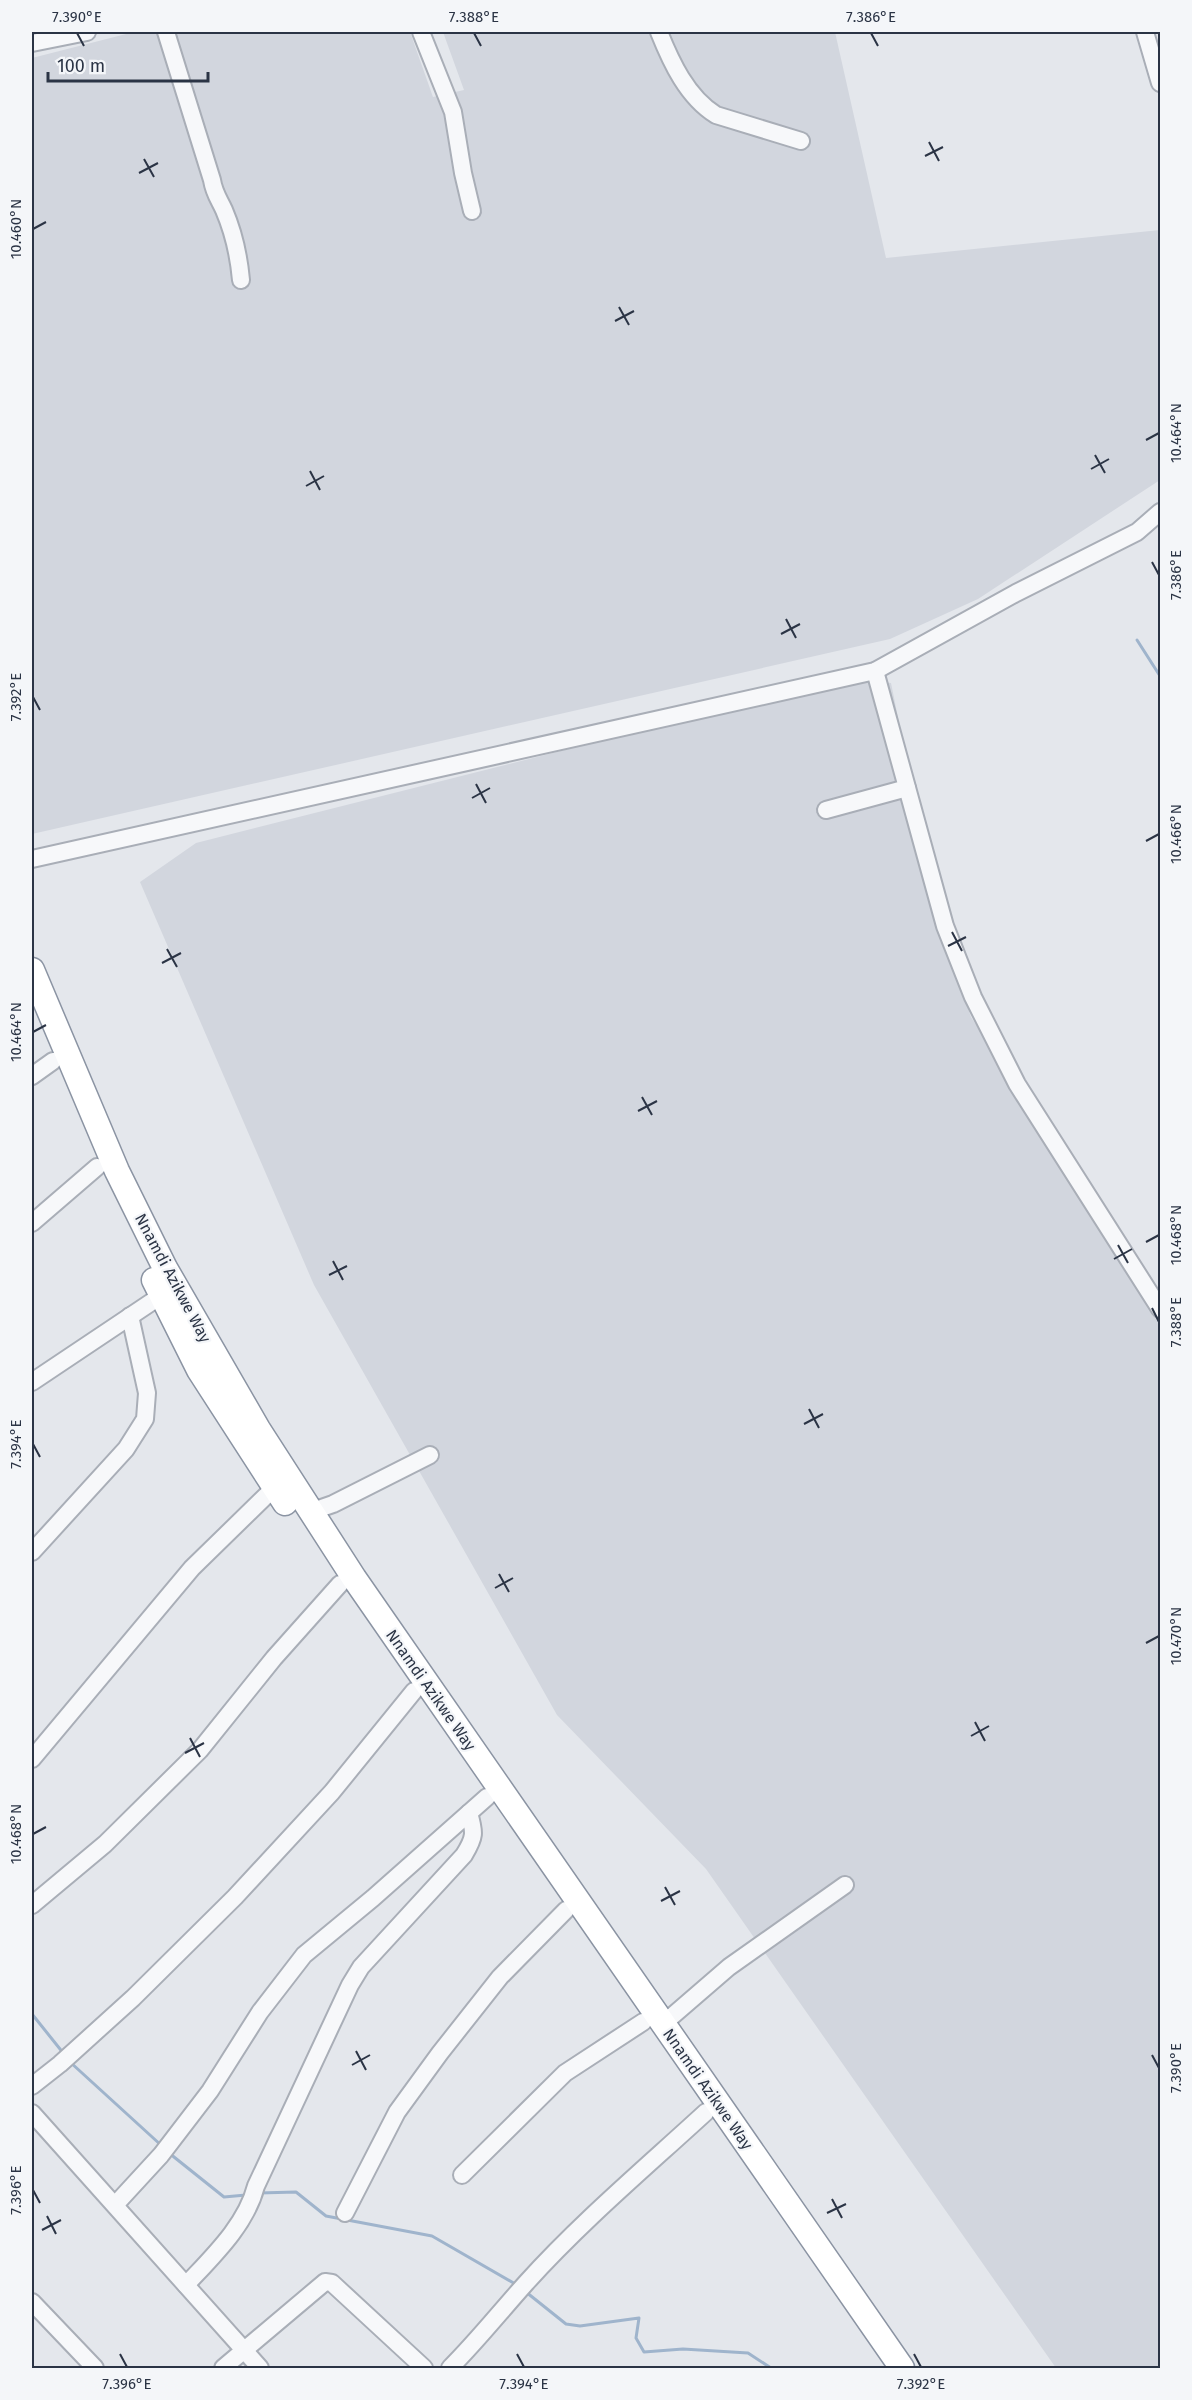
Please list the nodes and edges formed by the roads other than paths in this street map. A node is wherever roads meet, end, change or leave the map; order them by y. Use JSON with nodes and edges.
{"nodes":[{"id":1,"x":87,"y":32,"type":"edge"},
{"id":2,"x":166,"y":32,"type":"edge"},
{"id":3,"x":421,"y":32,"type":"edge"},
{"id":4,"x":659,"y":32,"type":"edge"},
{"id":5,"x":1145,"y":32,"type":"edge"},
{"id":6,"x":32,"y":43,"type":"edge"},
{"id":7,"x":1161,"y":83,"type":"edge"},
{"id":8,"x":801,"y":141,"type":"dead end"},
{"id":9,"x":472,"y":211,"type":"dead end"},
{"id":10,"x":242,"y":280,"type":"dead end"},
{"id":11,"x":1161,"y":512,"type":"edge"},
{"id":12,"x":875,"y":671,"type":"junction"},
{"id":13,"x":907,"y":788,"type":"junction"},
{"id":14,"x":826,"y":810,"type":"dead end"},
{"id":15,"x":32,"y":859,"type":"edge"},
{"id":16,"x":32,"y":970,"type":"edge"},
{"id":17,"x":32,"y":1007,"type":"edge"},
{"id":18,"x":53,"y":1061,"type":"junction"},
{"id":19,"x":32,"y":1076,"type":"edge"},
{"id":20,"x":97,"y":1167,"type":"junction"},
{"id":21,"x":32,"y":1222,"type":"edge"},
{"id":22,"x":162,"y":1295,"type":"junction"},
{"id":23,"x":1161,"y":1309,"type":"edge"},
{"id":24,"x":130,"y":1316,"type":"junction"},
{"id":25,"x":32,"y":1382,"type":"edge"},
{"id":26,"x":430,"y":1455,"type":"dead end"},
{"id":27,"x":275,"y":1487,"type":"junction"},
{"id":28,"x":310,"y":1512,"type":"junction"},
{"id":29,"x":32,"y":1551,"type":"edge"},
{"id":30,"x":340,"y":1584,"type":"junction"},
{"id":31,"x":414,"y":1691,"type":"junction"},
{"id":32,"x":32,"y":1760,"type":"edge"},
{"id":33,"x":488,"y":1797,"type":"junction"},
{"id":34,"x":469,"y":1813,"type":"junction"},
{"id":35,"x":844,"y":1886,"type":"dead end"},
{"id":36,"x":32,"y":1905,"type":"edge"},
{"id":37,"x":566,"y":1910,"type":"junction"},
{"id":38,"x":653,"y":2023,"type":"junction"},
{"id":39,"x":32,"y":2086,"type":"edge"},
{"id":40,"x":706,"y":2112,"type":"junction"},
{"id":41,"x":32,"y":2113,"type":"edge"},
{"id":42,"x":462,"y":2175,"type":"dead end"},
{"id":43,"x":115,"y":2205,"type":"junction"},
{"id":44,"x":345,"y":2213,"type":"dead end"},
{"id":45,"x":186,"y":2285,"type":"junction"},
{"id":46,"x":32,"y":2302,"type":"edge"},
{"id":47,"x":244,"y":2349,"type":"junction"},
{"id":48,"x":95,"y":2368,"type":"edge"},
{"id":49,"x":224,"y":2368,"type":"edge"},
{"id":50,"x":260,"y":2368,"type":"edge"},
{"id":51,"x":424,"y":2368,"type":"edge"},
{"id":52,"x":450,"y":2368,"type":"edge"},
{"id":53,"x":883,"y":2368,"type":"edge"},
{"id":54,"x":902,"y":2368,"type":"edge"}],
"edges":[{"from":1,"to":6,"type":"street"},
{"from":2,"to":10,"type":"street"},
{"from":3,"to":9,"type":"street"},
{"from":4,"to":8,"type":"street"},
{"from":5,"to":7,"type":"street"},
{"from":11,"to":12,"type":"street"},
{"from":12,"to":13,"type":"street"},
{"from":12,"to":15,"type":"street"},
{"from":13,"to":14,"type":"street"},
{"from":13,"to":23,"type":"street"},
{"from":16,"to":28,"type":"highway","name":"Nnamdi Azikwe Way"},
{"from":17,"to":18,"type":"highway","name":"Nnamdi Azikwe Way"},
{"from":18,"to":19,"type":"street"},
{"from":18,"to":20,"type":"highway","name":"Nnamdi Azikwe Way"},
{"from":20,"to":21,"type":"street"},
{"from":20,"to":22,"type":"highway","name":"Nnamdi Azikwe Way"},
{"from":22,"to":24,"type":"street"},
{"from":22,"to":27,"type":"highway","name":"Nnamdi Azikwe Way"},
{"from":24,"to":25,"type":"street"},
{"from":24,"to":29,"type":"street"},
{"from":26,"to":28,"type":"street"},
{"from":27,"to":30,"type":"highway","name":"Nnamdi Azikwe Way"},
{"from":27,"to":32,"type":"street"},
{"from":28,"to":38,"type":"highway","name":"Nnamdi Azikwe Way"},
{"from":30,"to":31,"type":"highway","name":"Nnamdi Azikwe Way"},
{"from":30,"to":36,"type":"street"},
{"from":31,"to":33,"type":"highway","name":"Nnamdi Azikwe Way"},
{"from":31,"to":39,"type":"street"},
{"from":33,"to":34,"type":"street"},
{"from":33,"to":37,"type":"highway","name":"Nnamdi Azikwe Way"},
{"from":34,"to":43,"type":"street"},
{"from":34,"to":45,"type":"street"},
{"from":35,"to":38,"type":"street"},
{"from":37,"to":38,"type":"highway","name":"Nnamdi Azikwe Way"},
{"from":37,"to":44,"type":"street"},
{"from":38,"to":40,"type":"highway","name":"Nnamdi Azikwe Way"},
{"from":38,"to":42,"type":"street"},
{"from":38,"to":54,"type":"highway","name":"Nnamdi Azikwe Way"},
{"from":40,"to":52,"type":"street"},
{"from":40,"to":53,"type":"highway","name":"Nnamdi Azikwe Way"},
{"from":41,"to":43,"type":"street"},
{"from":43,"to":45,"type":"street"},
{"from":45,"to":47,"type":"street"},
{"from":46,"to":48,"type":"street"},
{"from":47,"to":49,"type":"street"},
{"from":47,"to":50,"type":"street"},
{"from":47,"to":51,"type":"street"}]}
